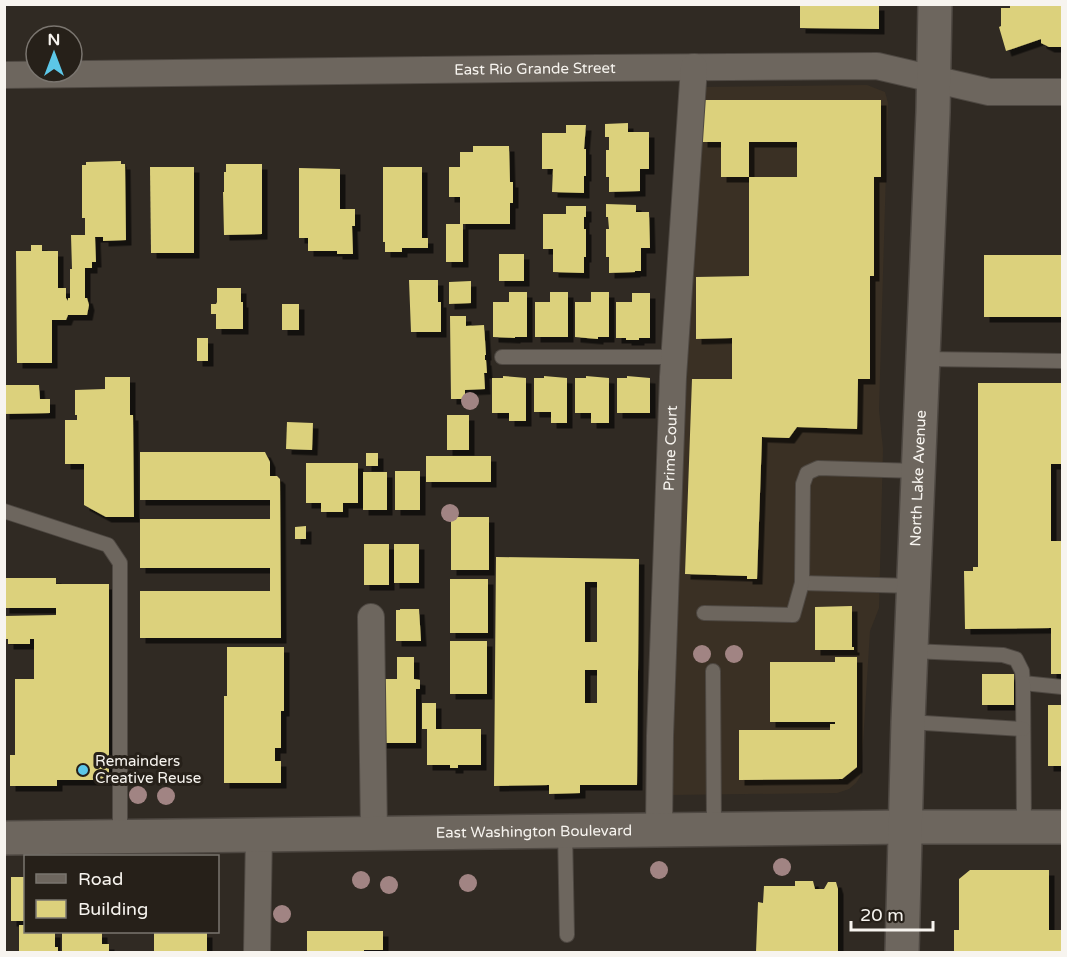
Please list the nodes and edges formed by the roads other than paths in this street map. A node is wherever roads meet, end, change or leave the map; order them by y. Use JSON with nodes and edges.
{"nodes":[{"id":1,"x":935,"y":4,"type":"edge"},
{"id":2,"x":694,"y":67,"type":"junction"},
{"id":3,"x":4,"y":75,"type":"edge"},
{"id":4,"x":933,"y":80,"type":"junction"},
{"id":5,"x":1062,"y":92,"type":"edge"},
{"id":6,"x":502,"y":357,"type":"dead end"},
{"id":7,"x":675,"y":357,"type":"junction"},
{"id":8,"x":923,"y":359,"type":"junction"},
{"id":9,"x":1062,"y":361,"type":"edge"},
{"id":10,"x":918,"y":471,"type":"junction"},
{"id":11,"x":4,"y":511,"type":"edge"},
{"id":12,"x":802,"y":583,"type":"junction"},
{"id":13,"x":914,"y":586,"type":"junction"},
{"id":14,"x":704,"y":613,"type":"dead end"},
{"id":15,"x":371,"y":617,"type":"dead end"},
{"id":16,"x":912,"y":651,"type":"junction"},
{"id":17,"x":713,"y":671,"type":"dead end"},
{"id":18,"x":1023,"y":683,"type":"junction"},
{"id":19,"x":1062,"y":687,"type":"edge"},
{"id":20,"x":908,"y":722,"type":"junction"},
{"id":21,"x":1023,"y":729,"type":"junction"},
{"id":22,"x":906,"y":827,"type":"junction"},
{"id":23,"x":1024,"y":827,"type":"junction"},
{"id":24,"x":1062,"y":827,"type":"edge"},
{"id":25,"x":714,"y":829,"type":"junction"},
{"id":26,"x":659,"y":830,"type":"junction"},
{"id":27,"x":565,"y":831,"type":"junction"},
{"id":28,"x":259,"y":834,"type":"junction"},
{"id":29,"x":374,"y":834,"type":"junction"},
{"id":30,"x":120,"y":837,"type":"junction"},
{"id":31,"x":4,"y":838,"type":"edge"},
{"id":32,"x":567,"y":936,"type":"dead end"},
{"id":33,"x":257,"y":952,"type":"edge"},
{"id":34,"x":902,"y":952,"type":"edge"}],
"edges":[{"from":1,"to":4,"type":"main road","name":"North Lake Avenue"},
{"from":2,"to":3,"type":"street","name":"East Rio Grande Street"},
{"from":2,"to":4,"type":"street","name":"East Rio Grande Street"},
{"from":2,"to":7,"type":"street","name":"Prime Court"},
{"from":4,"to":5,"type":"street","name":"East Rio Grande Street"},
{"from":4,"to":8,"type":"main road","name":"North Lake Avenue"},
{"from":6,"to":7,"type":"lane"},
{"from":7,"to":26,"type":"street","name":"Prime Court"},
{"from":8,"to":9,"type":"lane"},
{"from":8,"to":10,"type":"main road","name":"North Lake Avenue"},
{"from":10,"to":12,"type":"lane"},
{"from":10,"to":13,"type":"main road","name":"North Lake Avenue"},
{"from":11,"to":30,"type":"lane"},
{"from":12,"to":13,"type":"lane"},
{"from":12,"to":14,"type":"lane"},
{"from":13,"to":16,"type":"main road","name":"North Lake Avenue"},
{"from":15,"to":29,"type":"street"},
{"from":16,"to":18,"type":"lane"},
{"from":16,"to":20,"type":"main road","name":"North Lake Avenue"},
{"from":17,"to":25,"type":"lane"},
{"from":18,"to":19,"type":"lane"},
{"from":18,"to":21,"type":"lane"},
{"from":20,"to":21,"type":"lane"},
{"from":20,"to":22,"type":"main road","name":"North Lake Avenue"},
{"from":21,"to":23,"type":"lane"},
{"from":22,"to":23,"type":"main road","name":"East Washington Boulevard"},
{"from":22,"to":25,"type":"main road","name":"East Washington Boulevard"},
{"from":22,"to":34,"type":"main road","name":"North Lake Avenue"},
{"from":23,"to":24,"type":"main road","name":"East Washington Boulevard"},
{"from":25,"to":26,"type":"main road","name":"East Washington Boulevard"},
{"from":26,"to":27,"type":"main road","name":"East Washington Boulevard"},
{"from":27,"to":29,"type":"main road","name":"East Washington Boulevard"},
{"from":27,"to":32,"type":"lane"},
{"from":28,"to":29,"type":"main road","name":"East Washington Boulevard"},
{"from":28,"to":30,"type":"main road","name":"East Washington Boulevard"},
{"from":28,"to":33,"type":"street"},
{"from":30,"to":31,"type":"main road","name":"East Washington Boulevard"}]}
